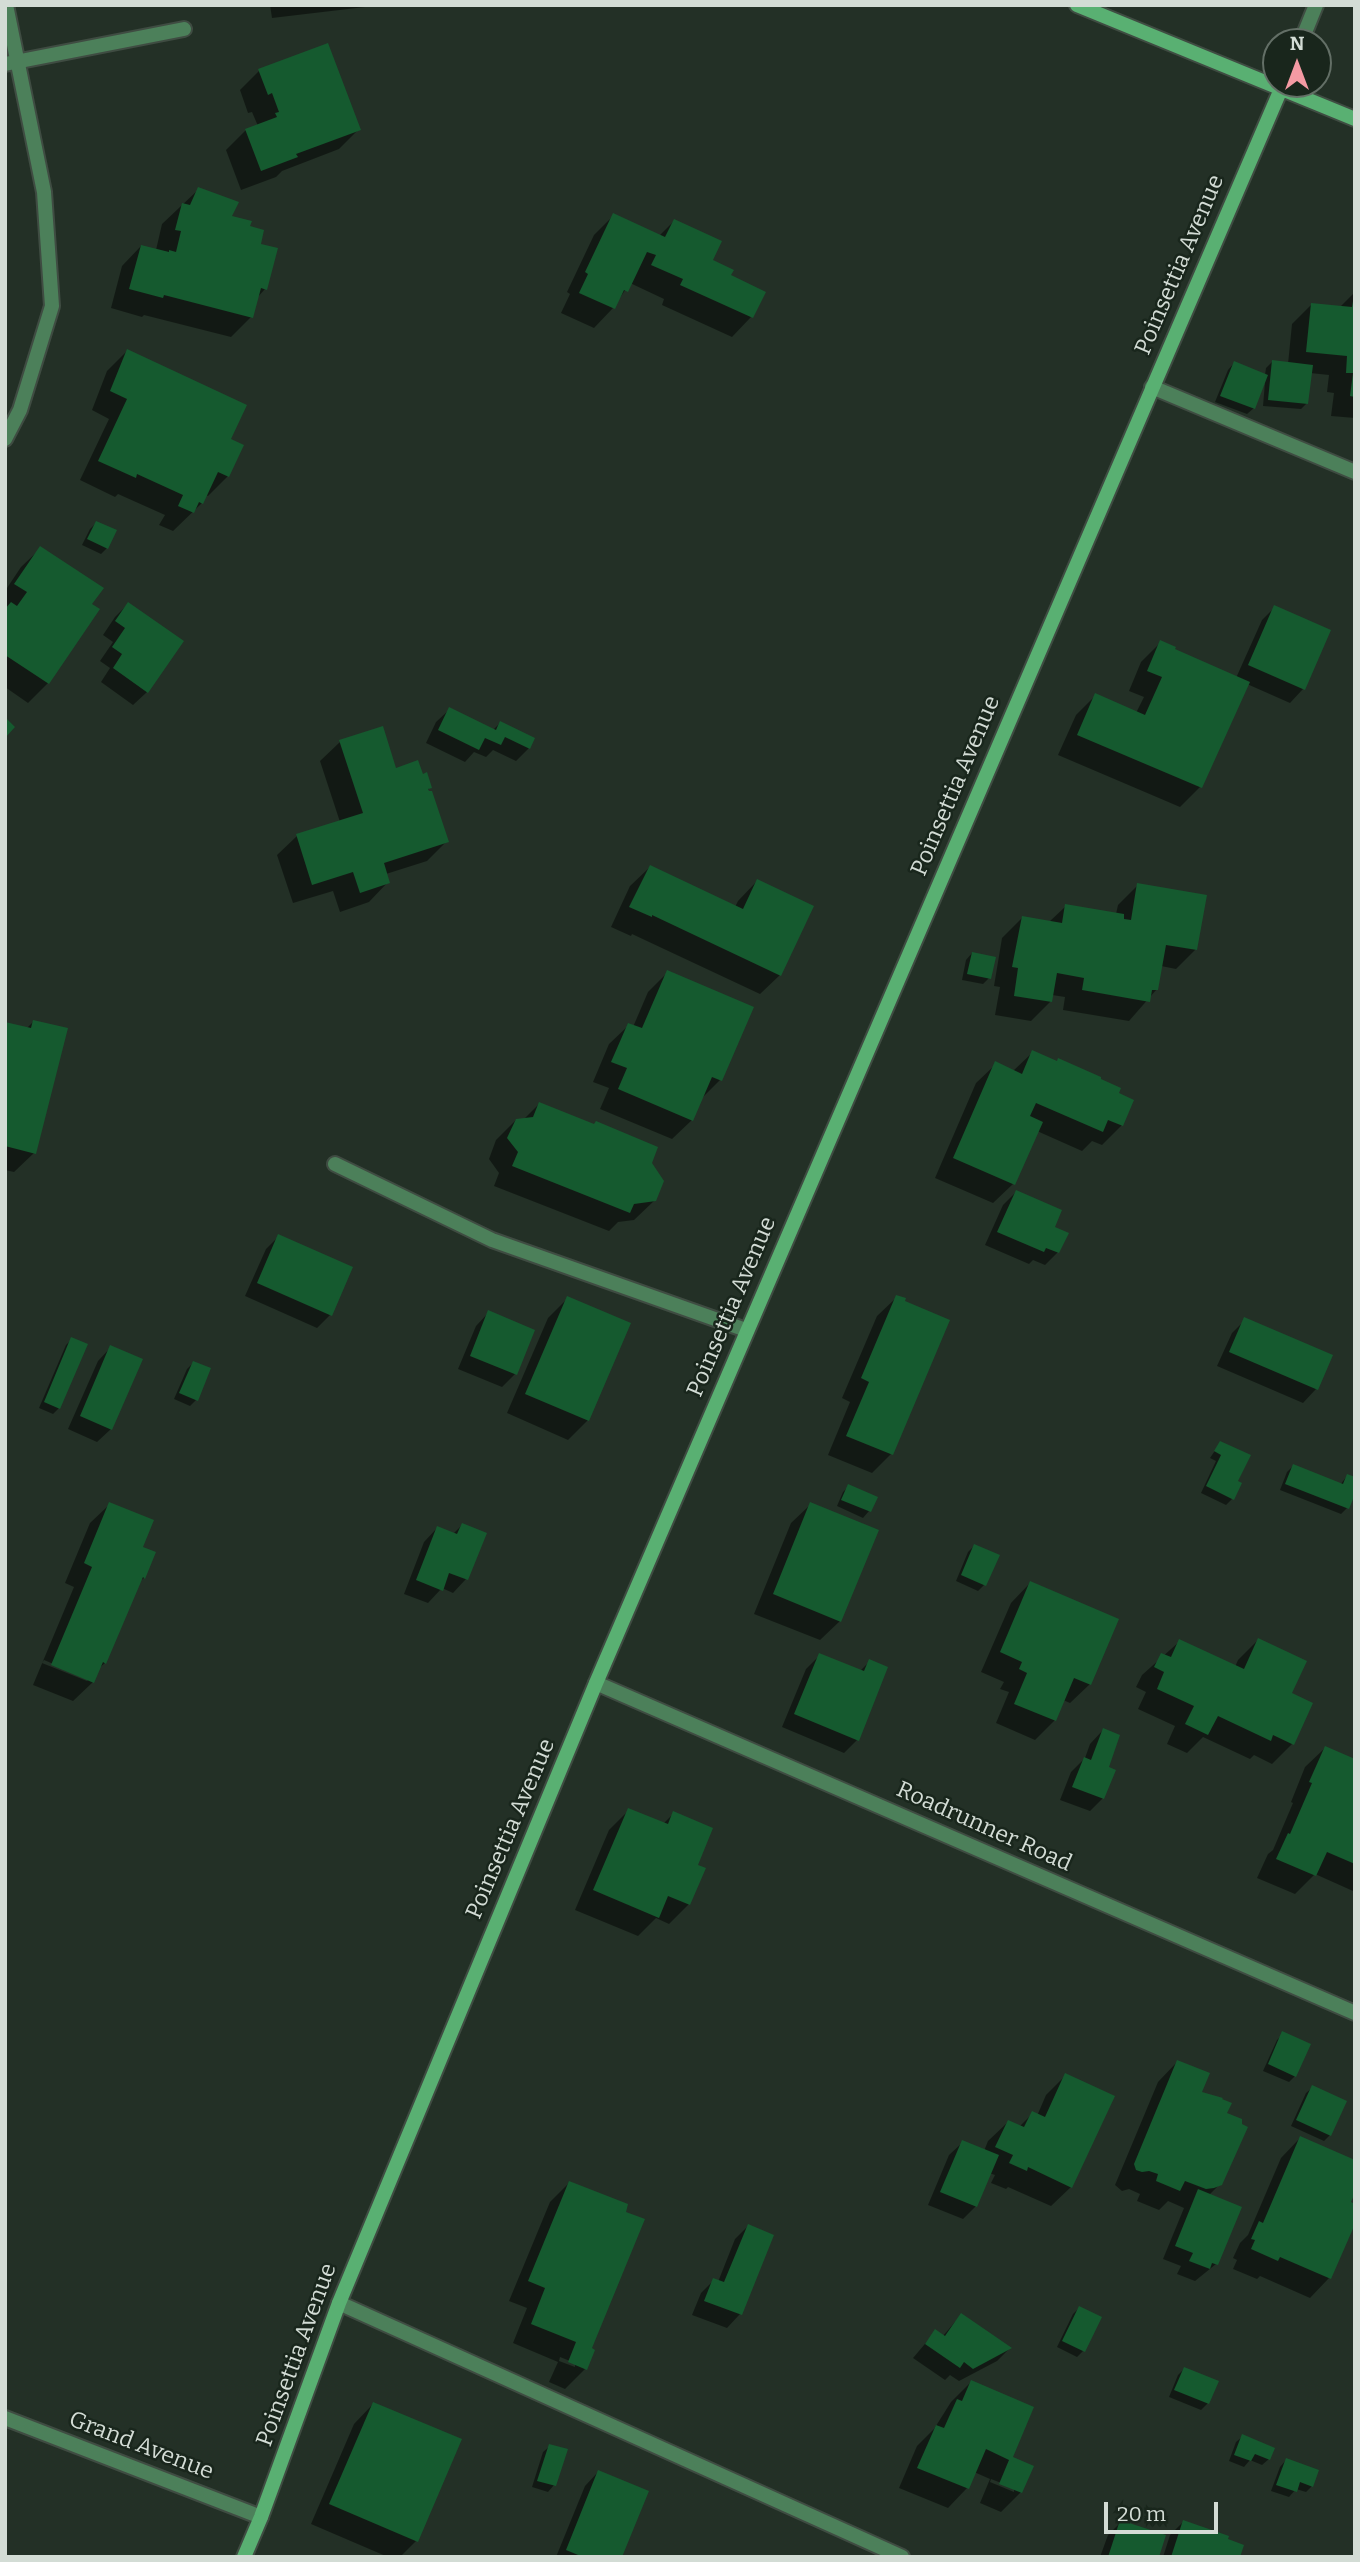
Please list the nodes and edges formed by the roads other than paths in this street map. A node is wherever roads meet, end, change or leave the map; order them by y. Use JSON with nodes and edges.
{"nodes":[{"id":1,"x":6,"y":5,"type":"edge"},
{"id":2,"x":1077,"y":5,"type":"edge"},
{"id":3,"x":1316,"y":5,"type":"edge"},
{"id":4,"x":1307,"y":28,"type":"edge"},
{"id":5,"x":184,"y":29,"type":"dead end"},
{"id":6,"x":11,"y":63,"type":"edge"},
{"id":7,"x":1262,"y":78,"type":"edge"},
{"id":8,"x":1277,"y":98,"type":"edge"},
{"id":9,"x":1309,"y":98,"type":"edge"},
{"id":10,"x":1355,"y":119,"type":"edge"},
{"id":11,"x":1152,"y":387,"type":"junction"},
{"id":12,"x":5,"y":439,"type":"edge"},
{"id":13,"x":1355,"y":472,"type":"edge"},
{"id":14,"x":335,"y":1164,"type":"dead end"},
{"id":15,"x":746,"y":1330,"type":"junction"},
{"id":16,"x":596,"y":1683,"type":"junction"},
{"id":17,"x":1355,"y":2013,"type":"edge"},
{"id":18,"x":339,"y":2303,"type":"junction"},
{"id":19,"x":5,"y":2418,"type":"edge"},
{"id":20,"x":261,"y":2517,"type":"junction"},
{"id":21,"x":244,"y":2557,"type":"edge"},
{"id":22,"x":902,"y":2557,"type":"edge"}],
"edges":[{"from":1,"to":6,"type":"street"},
{"from":2,"to":7,"type":"street"},
{"from":3,"to":4,"type":"street"},
{"from":5,"to":6,"type":"street"},
{"from":6,"to":12,"type":"street"},
{"from":8,"to":11,"type":"street","name":"Poinsettia Avenue"},
{"from":9,"to":10,"type":"street"},
{"from":11,"to":13,"type":"street"},
{"from":11,"to":15,"type":"street","name":"Poinsettia Avenue"},
{"from":14,"to":15,"type":"street"},
{"from":15,"to":16,"type":"street","name":"Poinsettia Avenue"},
{"from":16,"to":17,"type":"street","name":"Roadrunner Road"},
{"from":16,"to":18,"type":"street","name":"Poinsettia Avenue"},
{"from":18,"to":20,"type":"street","name":"Poinsettia Avenue"},
{"from":18,"to":22,"type":"street"},
{"from":19,"to":20,"type":"street","name":"Grand Avenue"},
{"from":20,"to":21,"type":"street","name":"Poinsettia Avenue"}]}
